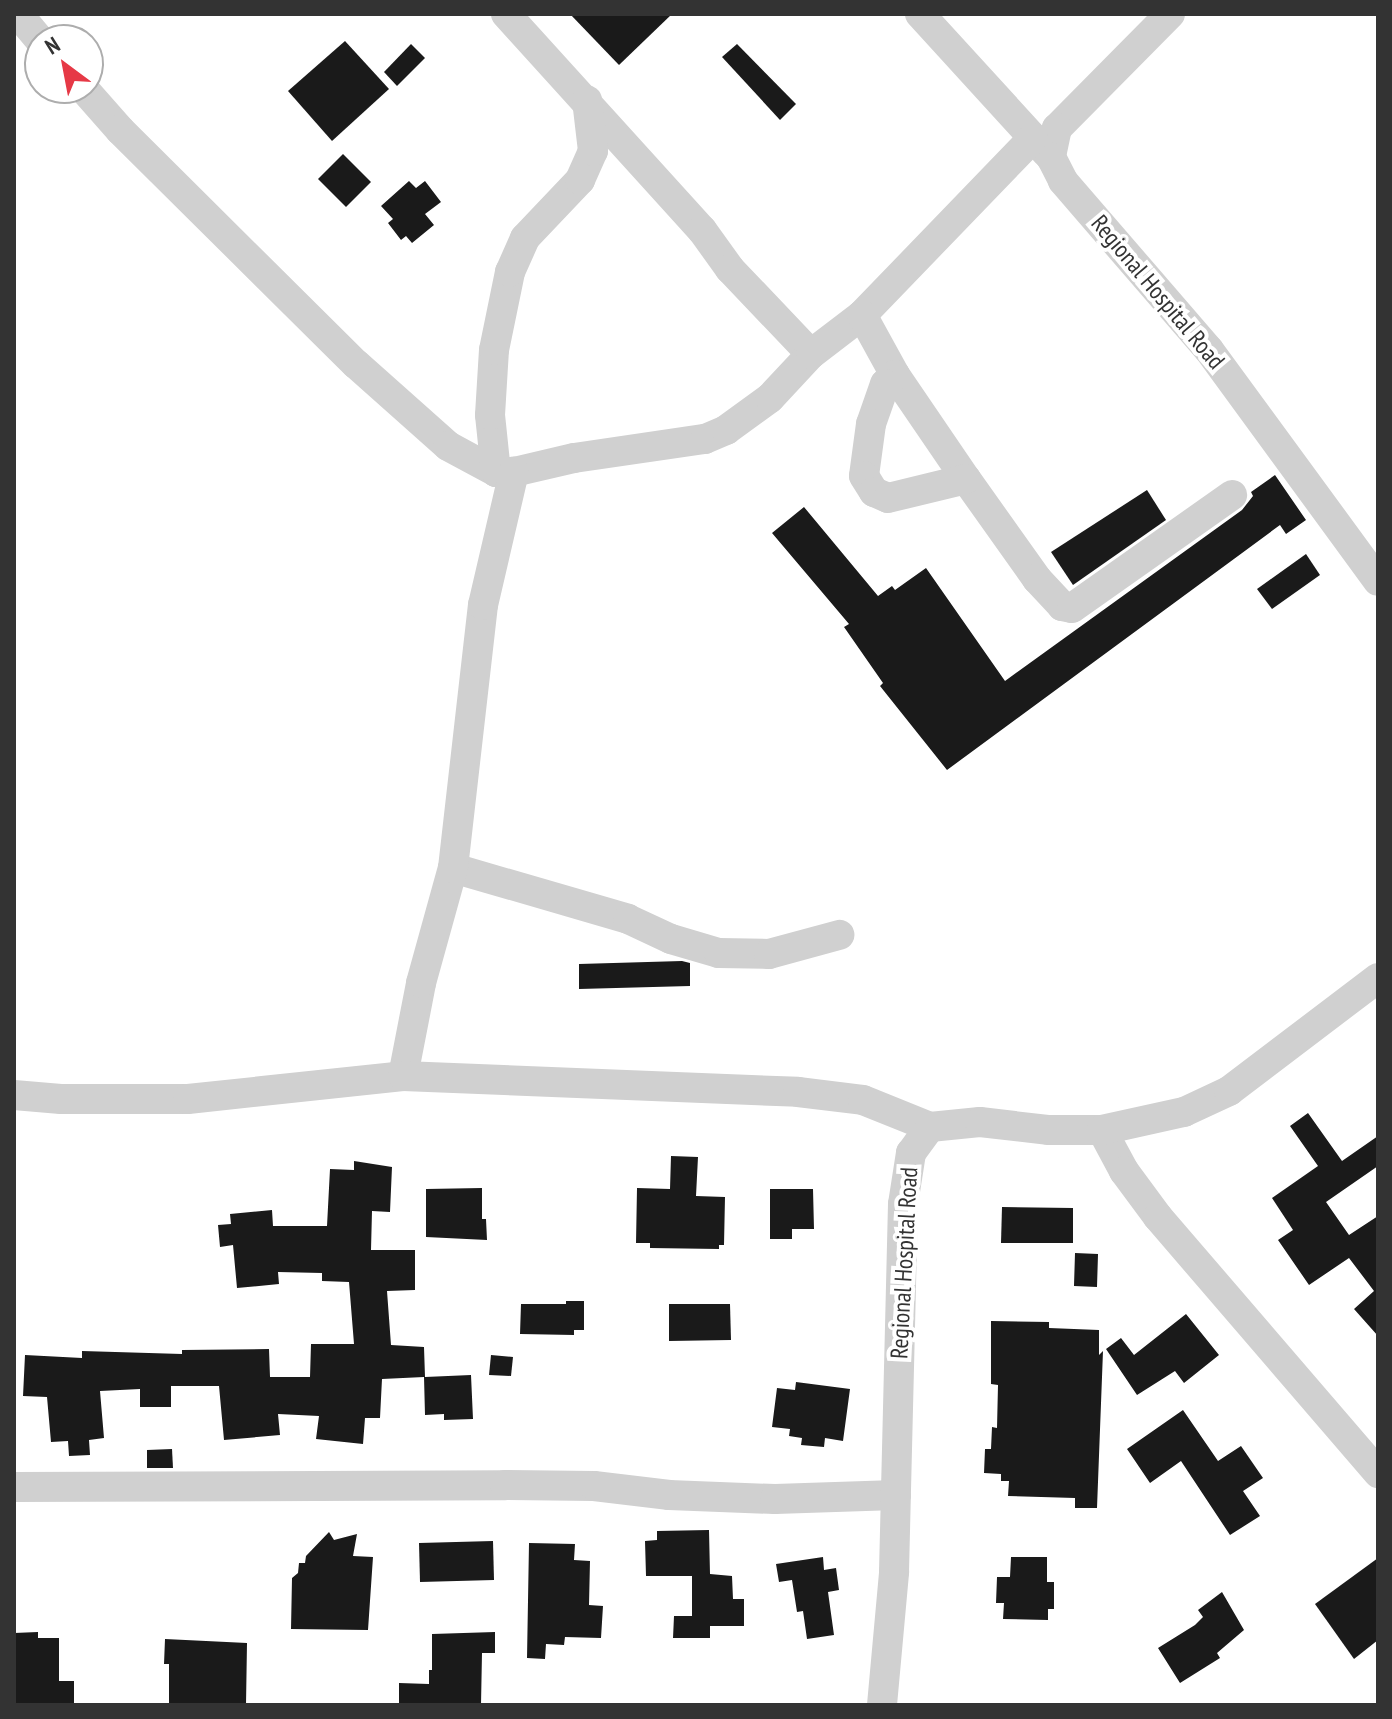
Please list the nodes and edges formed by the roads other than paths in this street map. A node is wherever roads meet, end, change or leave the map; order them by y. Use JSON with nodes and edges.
{"nodes":[{"id":1,"x":506,"y":14,"type":"edge"},
{"id":2,"x":920,"y":14,"type":"edge"},
{"id":3,"x":1170,"y":14,"type":"edge"},
{"id":4,"x":587,"y":100,"type":"junction"},
{"id":5,"x":97,"y":104,"type":"edge"},
{"id":6,"x":1042,"y":147,"type":"junction"},
{"id":7,"x":862,"y":315,"type":"junction"},
{"id":8,"x":811,"y":354,"type":"junction"},
{"id":9,"x":895,"y":375,"type":"junction"},
{"id":10,"x":505,"y":472,"type":"junction"},
{"id":11,"x":966,"y":479,"type":"junction"},
{"id":12,"x":1232,"y":495,"type":"dead end"},
{"id":13,"x":1378,"y":581,"type":"edge"},
{"id":14,"x":453,"y":868,"type":"junction"},
{"id":15,"x":839,"y":935,"type":"dead end"},
{"id":16,"x":1378,"y":978,"type":"edge"},
{"id":17,"x":403,"y":1076,"type":"junction"},
{"id":18,"x":14,"y":1095,"type":"edge"},
{"id":19,"x":930,"y":1127,"type":"junction"},
{"id":20,"x":1102,"y":1130,"type":"junction"},
{"id":21,"x":1374,"y":1459,"type":"edge"},
{"id":22,"x":14,"y":1487,"type":"edge"},
{"id":23,"x":896,"y":1495,"type":"junction"},
{"id":24,"x":882,"y":1705,"type":"edge"}],
"edges":[{"from":1,"to":4,"type":"street"},
{"from":2,"to":6,"type":"street","name":"Regional Hospital Road"},
{"from":3,"to":6,"type":"street"},
{"from":4,"to":8,"type":"street"},
{"from":4,"to":10,"type":"street"},
{"from":5,"to":10,"type":"street"},
{"from":6,"to":7,"type":"street"},
{"from":6,"to":13,"type":"street","name":"Regional Hospital Road"},
{"from":7,"to":8,"type":"street"},
{"from":7,"to":9,"type":"street"},
{"from":8,"to":10,"type":"street"},
{"from":9,"to":11,"type":"street"},
{"from":9,"to":11,"type":"street"},
{"from":10,"to":14,"type":"street"},
{"from":11,"to":12,"type":"street"},
{"from":14,"to":15,"type":"street"},
{"from":14,"to":17,"type":"street"},
{"from":16,"to":20,"type":"street"},
{"from":17,"to":18,"type":"street"},
{"from":17,"to":19,"type":"street"},
{"from":19,"to":20,"type":"street"},
{"from":19,"to":23,"type":"street","name":"Regional Hospital Road"},
{"from":20,"to":21,"type":"street"},
{"from":22,"to":23,"type":"street"},
{"from":23,"to":24,"type":"street","name":"Regional Hospital Road"}]}
